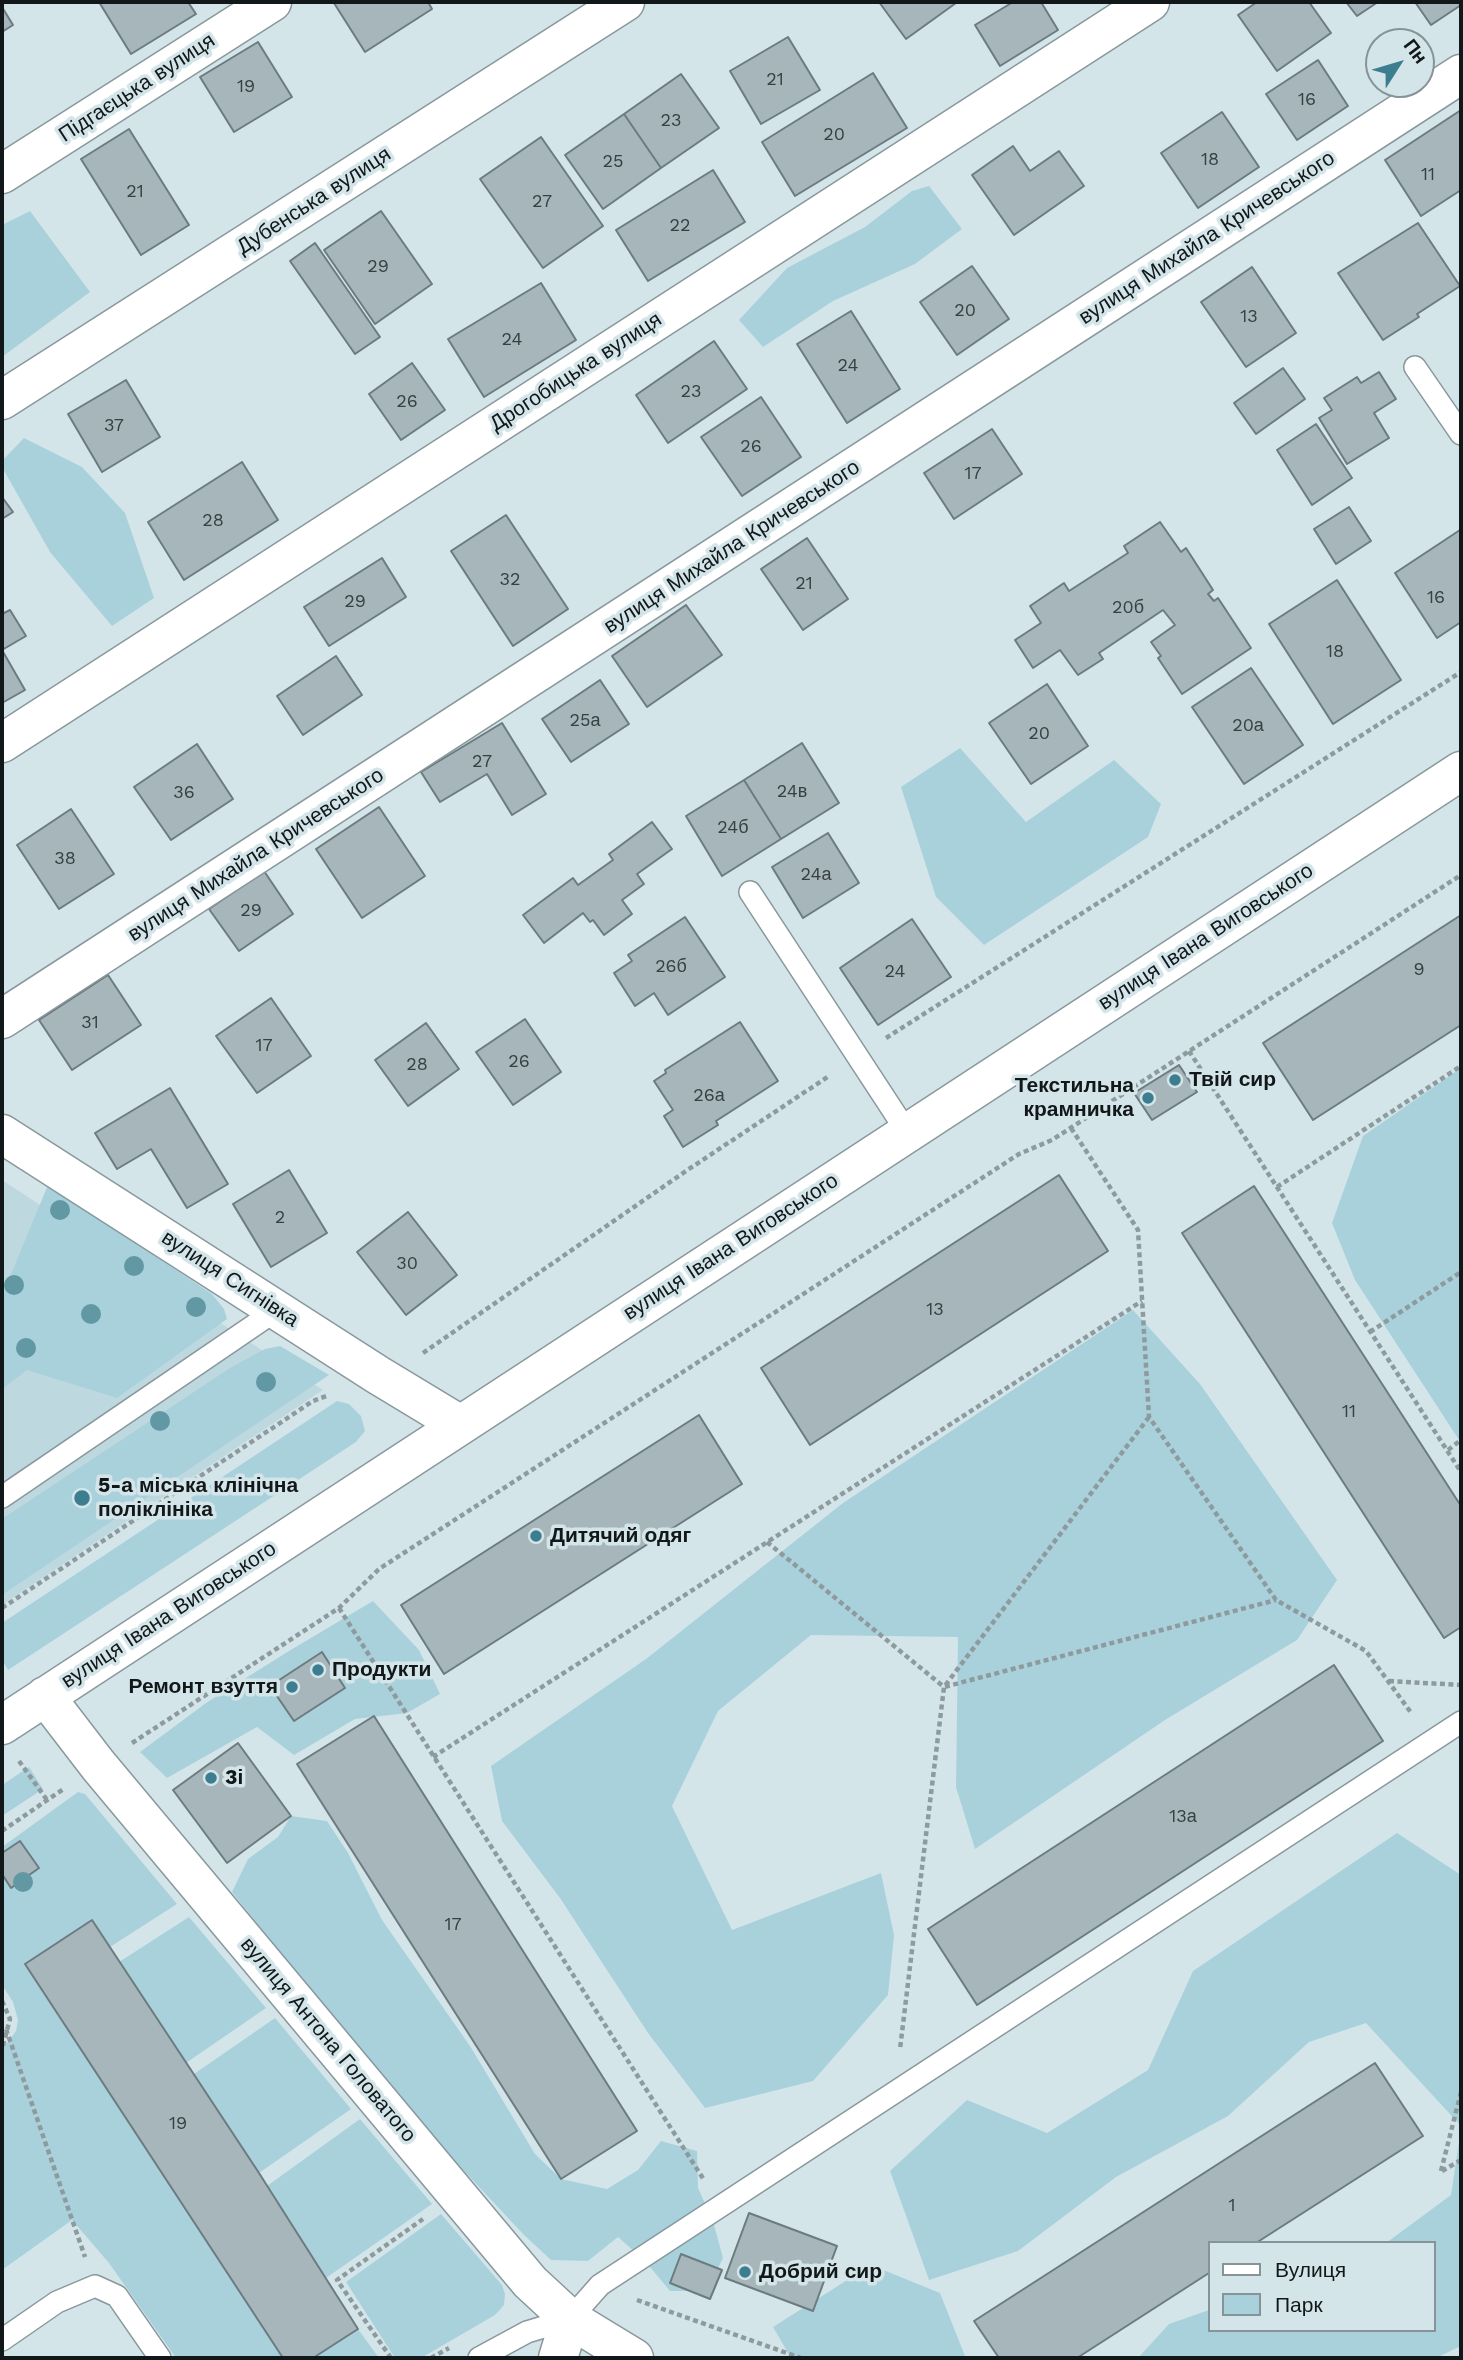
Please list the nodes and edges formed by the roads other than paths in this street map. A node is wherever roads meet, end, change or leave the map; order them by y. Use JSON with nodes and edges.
{"nodes":[{"id":1,"x":272,"y":2,"type":"edge"},
{"id":2,"x":625,"y":2,"type":"edge"},
{"id":3,"x":1150,"y":2,"type":"edge"},
{"id":4,"x":1461,"y":74,"type":"edge"},
{"id":5,"x":2,"y":174,"type":"edge"},
{"id":6,"x":1415,"y":367,"type":"dead end"},
{"id":7,"x":2,"y":400,"type":"edge"},
{"id":8,"x":1461,"y":435,"type":"edge"},
{"id":9,"x":2,"y":743,"type":"edge"},
{"id":10,"x":1461,"y":771,"type":"edge"},
{"id":11,"x":750,"y":892,"type":"dead end"},
{"id":12,"x":2,"y":1019,"type":"edge"},
{"id":13,"x":907,"y":1132,"type":"junction"},
{"id":14,"x":2,"y":1134,"type":"edge"},
{"id":15,"x":278,"y":1309,"type":"junction"},
{"id":16,"x":459,"y":1424,"type":"junction"},
{"id":17,"x":2,"y":1497,"type":"edge"},
{"id":18,"x":45,"y":1696,"type":"junction"},
{"id":19,"x":1461,"y":1722,"type":"edge"},
{"id":20,"x":9,"y":1741,"type":"edge"},
{"id":21,"x":570,"y":2319,"type":"junction"},
{"id":22,"x":2,"y":2340,"type":"edge"},
{"id":23,"x":160,"y":2358,"type":"edge"},
{"id":24,"x":479,"y":2358,"type":"edge"},
{"id":25,"x":558,"y":2358,"type":"edge"},
{"id":26,"x":634,"y":2358,"type":"edge"}],
"edges":[{"from":1,"to":5,"type":"street","name":"Підгаєцька вулиця"},
{"from":2,"to":7,"type":"street","name":"Дубенська вулиця"},
{"from":3,"to":9,"type":"street","name":"Дрогобицька вулиця"},
{"from":4,"to":12,"type":"street","name":"вулиця Михайла Кричевського"},
{"from":6,"to":8,"type":"lane"},
{"from":10,"to":13,"type":"street","name":"вулиця Івана Виговського"},
{"from":11,"to":13,"type":"lane"},
{"from":13,"to":16,"type":"street","name":"вулиця Івана Виговського"},
{"from":14,"to":15,"type":"street","name":"вулиця Сигнівка"},
{"from":15,"to":16,"type":"street","name":"вулиця Сигнівка"},
{"from":15,"to":17,"type":"lane"},
{"from":16,"to":18,"type":"street","name":"вулиця Івана Виговського"},
{"from":18,"to":20,"type":"street","name":"вулиця Івана Виговського"},
{"from":18,"to":21,"type":"street","name":"вулиця Антона Головатого"},
{"from":19,"to":21,"type":"lane"},
{"from":21,"to":24,"type":"lane"},
{"from":21,"to":25,"type":"street"},
{"from":21,"to":26,"type":"street","name":"вулиця Антона Головатого"},
{"from":22,"to":23,"type":"lane"}]}
